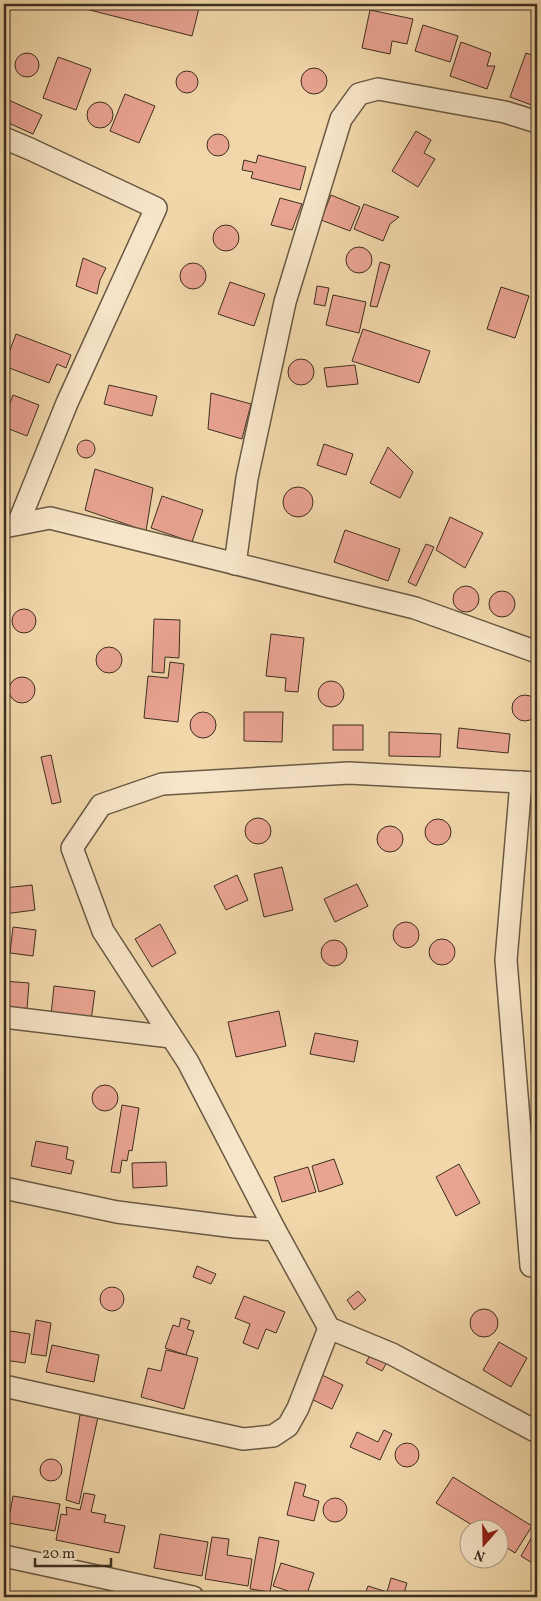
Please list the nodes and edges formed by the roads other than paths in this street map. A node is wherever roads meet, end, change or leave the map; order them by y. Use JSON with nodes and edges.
{"nodes":[{"id":1,"x":537,"y":122,"type":"edge"},
{"id":2,"x":4,"y":138,"type":"edge"},
{"id":3,"x":11,"y":526,"type":"edge"},
{"id":4,"x":235,"y":564,"type":"junction"},
{"id":5,"x":537,"y":652,"type":"edge"},
{"id":6,"x":529,"y":782,"type":"edge"},
{"id":7,"x":4,"y":1018,"type":"edge"},
{"id":8,"x":171,"y":1036,"type":"junction"},
{"id":9,"x":4,"y":1188,"type":"edge"},
{"id":10,"x":275,"y":1230,"type":"junction"},
{"id":11,"x":531,"y":1266,"type":"dead end"},
{"id":12,"x":329,"y":1328,"type":"junction"},
{"id":13,"x":4,"y":1386,"type":"edge"},
{"id":14,"x":537,"y":1432,"type":"edge"},
{"id":15,"x":4,"y":1556,"type":"edge"},
{"id":16,"x":193,"y":1597,"type":"edge"}],
"edges":[{"from":1,"to":4,"type":"street"},
{"from":2,"to":3,"type":"street"},
{"from":3,"to":4,"type":"street"},
{"from":4,"to":5,"type":"street"},
{"from":6,"to":8,"type":"street"},
{"from":6,"to":11,"type":"street"},
{"from":7,"to":8,"type":"street"},
{"from":8,"to":10,"type":"street"},
{"from":9,"to":10,"type":"street"},
{"from":10,"to":12,"type":"street"},
{"from":12,"to":13,"type":"street"},
{"from":12,"to":14,"type":"street"},
{"from":15,"to":16,"type":"street"}]}
